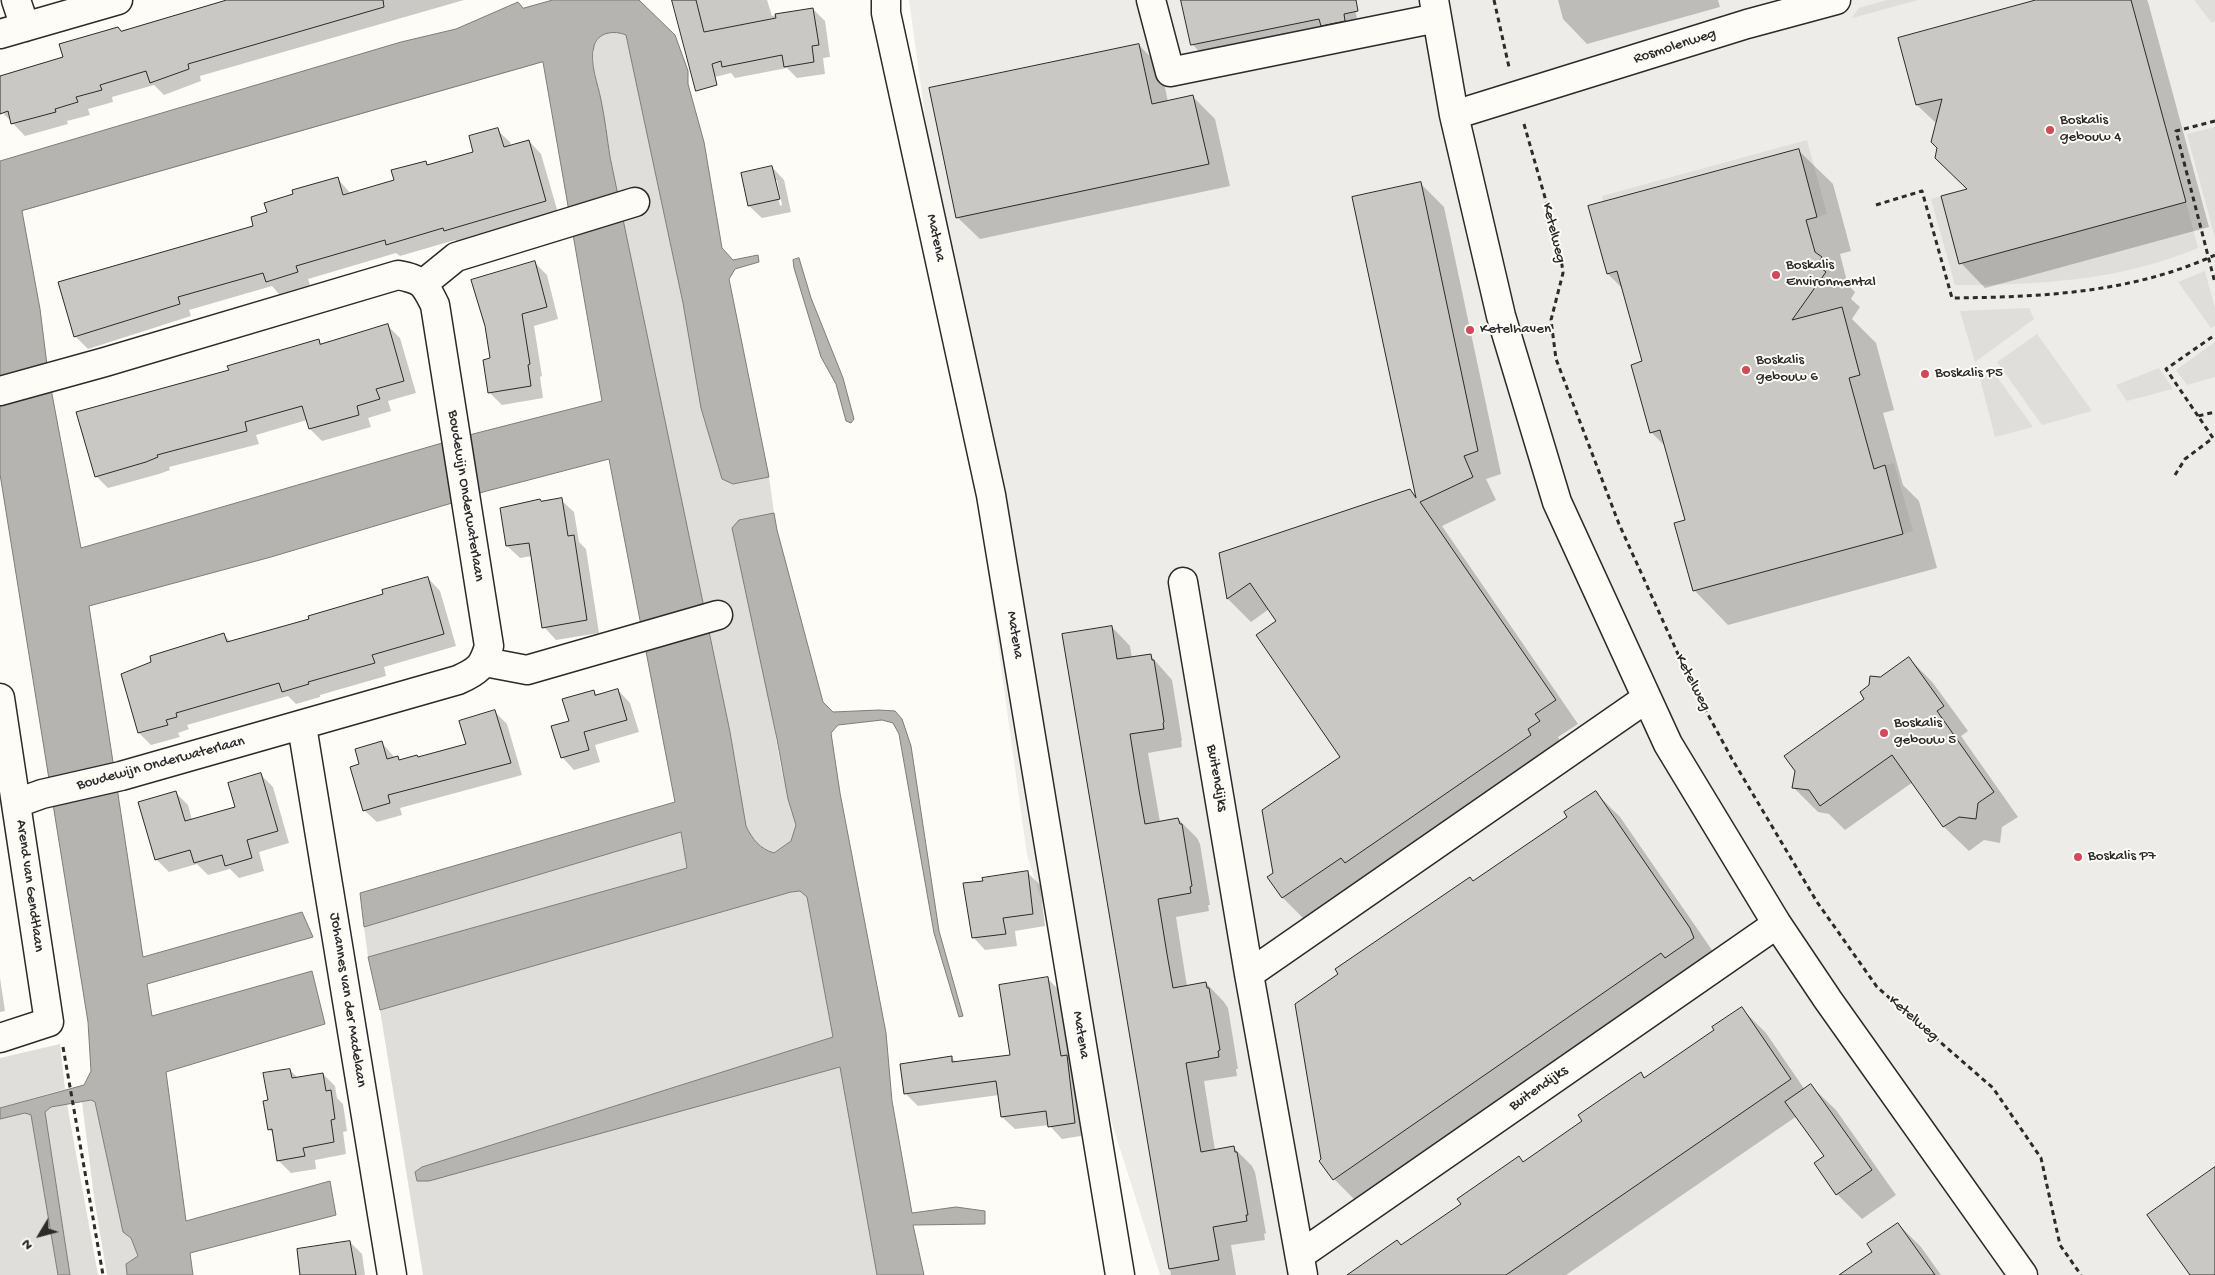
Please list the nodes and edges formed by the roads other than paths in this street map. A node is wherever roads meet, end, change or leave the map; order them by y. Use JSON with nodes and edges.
{"nodes":[{"id":1,"x":16,"y":0,"type":"edge"},
{"id":2,"x":118,"y":0,"type":"edge"},
{"id":3,"x":886,"y":0,"type":"edge"},
{"id":4,"x":1151,"y":0,"type":"edge"},
{"id":5,"x":1836,"y":0,"type":"edge"},
{"id":6,"x":1435,"y":9,"type":"edge"},
{"id":7,"x":12,"y":31,"type":"edge"},
{"id":8,"x":1454,"y":115,"type":"junction"},
{"id":9,"x":635,"y":202,"type":"dead end"},
{"id":10,"x":424,"y":283,"type":"junction"},
{"id":11,"x":0,"y":391,"type":"edge"},
{"id":12,"x":1183,"y":582,"type":"dead end"},
{"id":13,"x":718,"y":615,"type":"dead end"},
{"id":14,"x":485,"y":662,"type":"junction"},
{"id":15,"x":0,"y":698,"type":"edge"},
{"id":16,"x":1647,"y":698,"type":"junction"},
{"id":17,"x":302,"y":726,"type":"junction"},
{"id":18,"x":17,"y":803,"type":"junction"},
{"id":19,"x":1777,"y":924,"type":"junction"},
{"id":20,"x":1248,"y":974,"type":"junction"},
{"id":21,"x":0,"y":1038,"type":"edge"},
{"id":22,"x":1301,"y":1265,"type":"edge"},
{"id":23,"x":392,"y":1275,"type":"edge"},
{"id":24,"x":1120,"y":1275,"type":"edge"},
{"id":25,"x":2023,"y":1275,"type":"edge"}],
"edges":[{"from":1,"to":7,"type":"street"},
{"from":2,"to":7,"type":"street"},
{"from":3,"to":24,"type":"street","name":"Matena"},
{"from":4,"to":6,"type":"street"},
{"from":5,"to":8,"type":"street","name":"Rosmolenweg"},
{"from":6,"to":8,"type":"street"},
{"from":8,"to":16,"type":"street"},
{"from":9,"to":10,"type":"street"},
{"from":10,"to":11,"type":"street"},
{"from":10,"to":14,"type":"street","name":"Boudewijn Onderwaterlaan"},
{"from":12,"to":20,"type":"street","name":"Buitendijks"},
{"from":13,"to":14,"type":"street"},
{"from":14,"to":17,"type":"street","name":"Boudewijn Onderwaterlaan"},
{"from":15,"to":18,"type":"street","name":"Arend van Gendtlaan"},
{"from":16,"to":19,"type":"street"},
{"from":16,"to":20,"type":"street"},
{"from":17,"to":18,"type":"street","name":"Boudewijn Onderwaterlaan"},
{"from":17,"to":23,"type":"street","name":"Johannes van der Madelaan"},
{"from":18,"to":21,"type":"street","name":"Arend van Gendtlaan"},
{"from":19,"to":22,"type":"street","name":"Buitendijks"},
{"from":19,"to":25,"type":"street"},
{"from":20,"to":22,"type":"street","name":"Buitendijks"}]}
